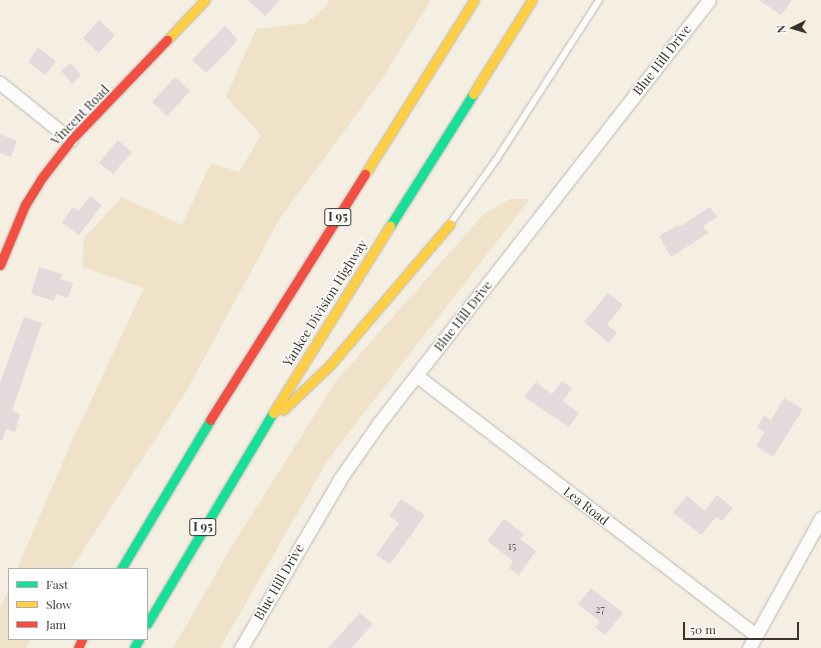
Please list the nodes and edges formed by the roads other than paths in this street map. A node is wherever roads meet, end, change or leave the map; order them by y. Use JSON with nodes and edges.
{"nodes":[{"id":1,"x":206,"y":0,"type":"edge"},
{"id":2,"x":474,"y":0,"type":"edge"},
{"id":3,"x":532,"y":0,"type":"edge"},
{"id":4,"x":599,"y":0,"type":"edge"},
{"id":5,"x":709,"y":0,"type":"edge"},
{"id":6,"x":0,"y":83,"type":"edge"},
{"id":7,"x":71,"y":140,"type":"junction"},
{"id":8,"x":450,"y":224,"type":"joint"},
{"id":9,"x":0,"y":265,"type":"edge"},
{"id":10,"x":416,"y":376,"type":"junction"},
{"id":11,"x":260,"y":432,"type":"junction"},
{"id":12,"x":821,"y":518,"type":"edge"},
{"id":13,"x":122,"y":568,"type":"edge"},
{"id":14,"x":148,"y":622,"type":"edge"},
{"id":15,"x":756,"y":635,"type":"junction"},
{"id":16,"x":241,"y":648,"type":"edge"},
{"id":17,"x":749,"y":648,"type":"edge"}],
"edges":[{"from":1,"to":7,"type":"main road","name":"Vincent Road"},
{"from":2,"to":13,"type":"main road","number":"I 95"},
{"from":3,"to":11,"type":"main road","name":"Yankee Division Highway","number":"I 95"},
{"from":4,"to":8,"type":"lane"},
{"from":5,"to":10,"type":"street","name":"Blue Hill Drive"},
{"from":6,"to":7,"type":"street"},
{"from":7,"to":9,"type":"main road","name":"Vincent Road"},
{"from":8,"to":11,"type":"main road"},
{"from":10,"to":15,"type":"street","name":"Lea Road"},
{"from":10,"to":16,"type":"street","name":"Blue Hill Drive"},
{"from":11,"to":14,"type":"main road","name":"Yankee Division Highway","number":"I 95"},
{"from":12,"to":15,"type":"street"},
{"from":15,"to":17,"type":"street"}]}
